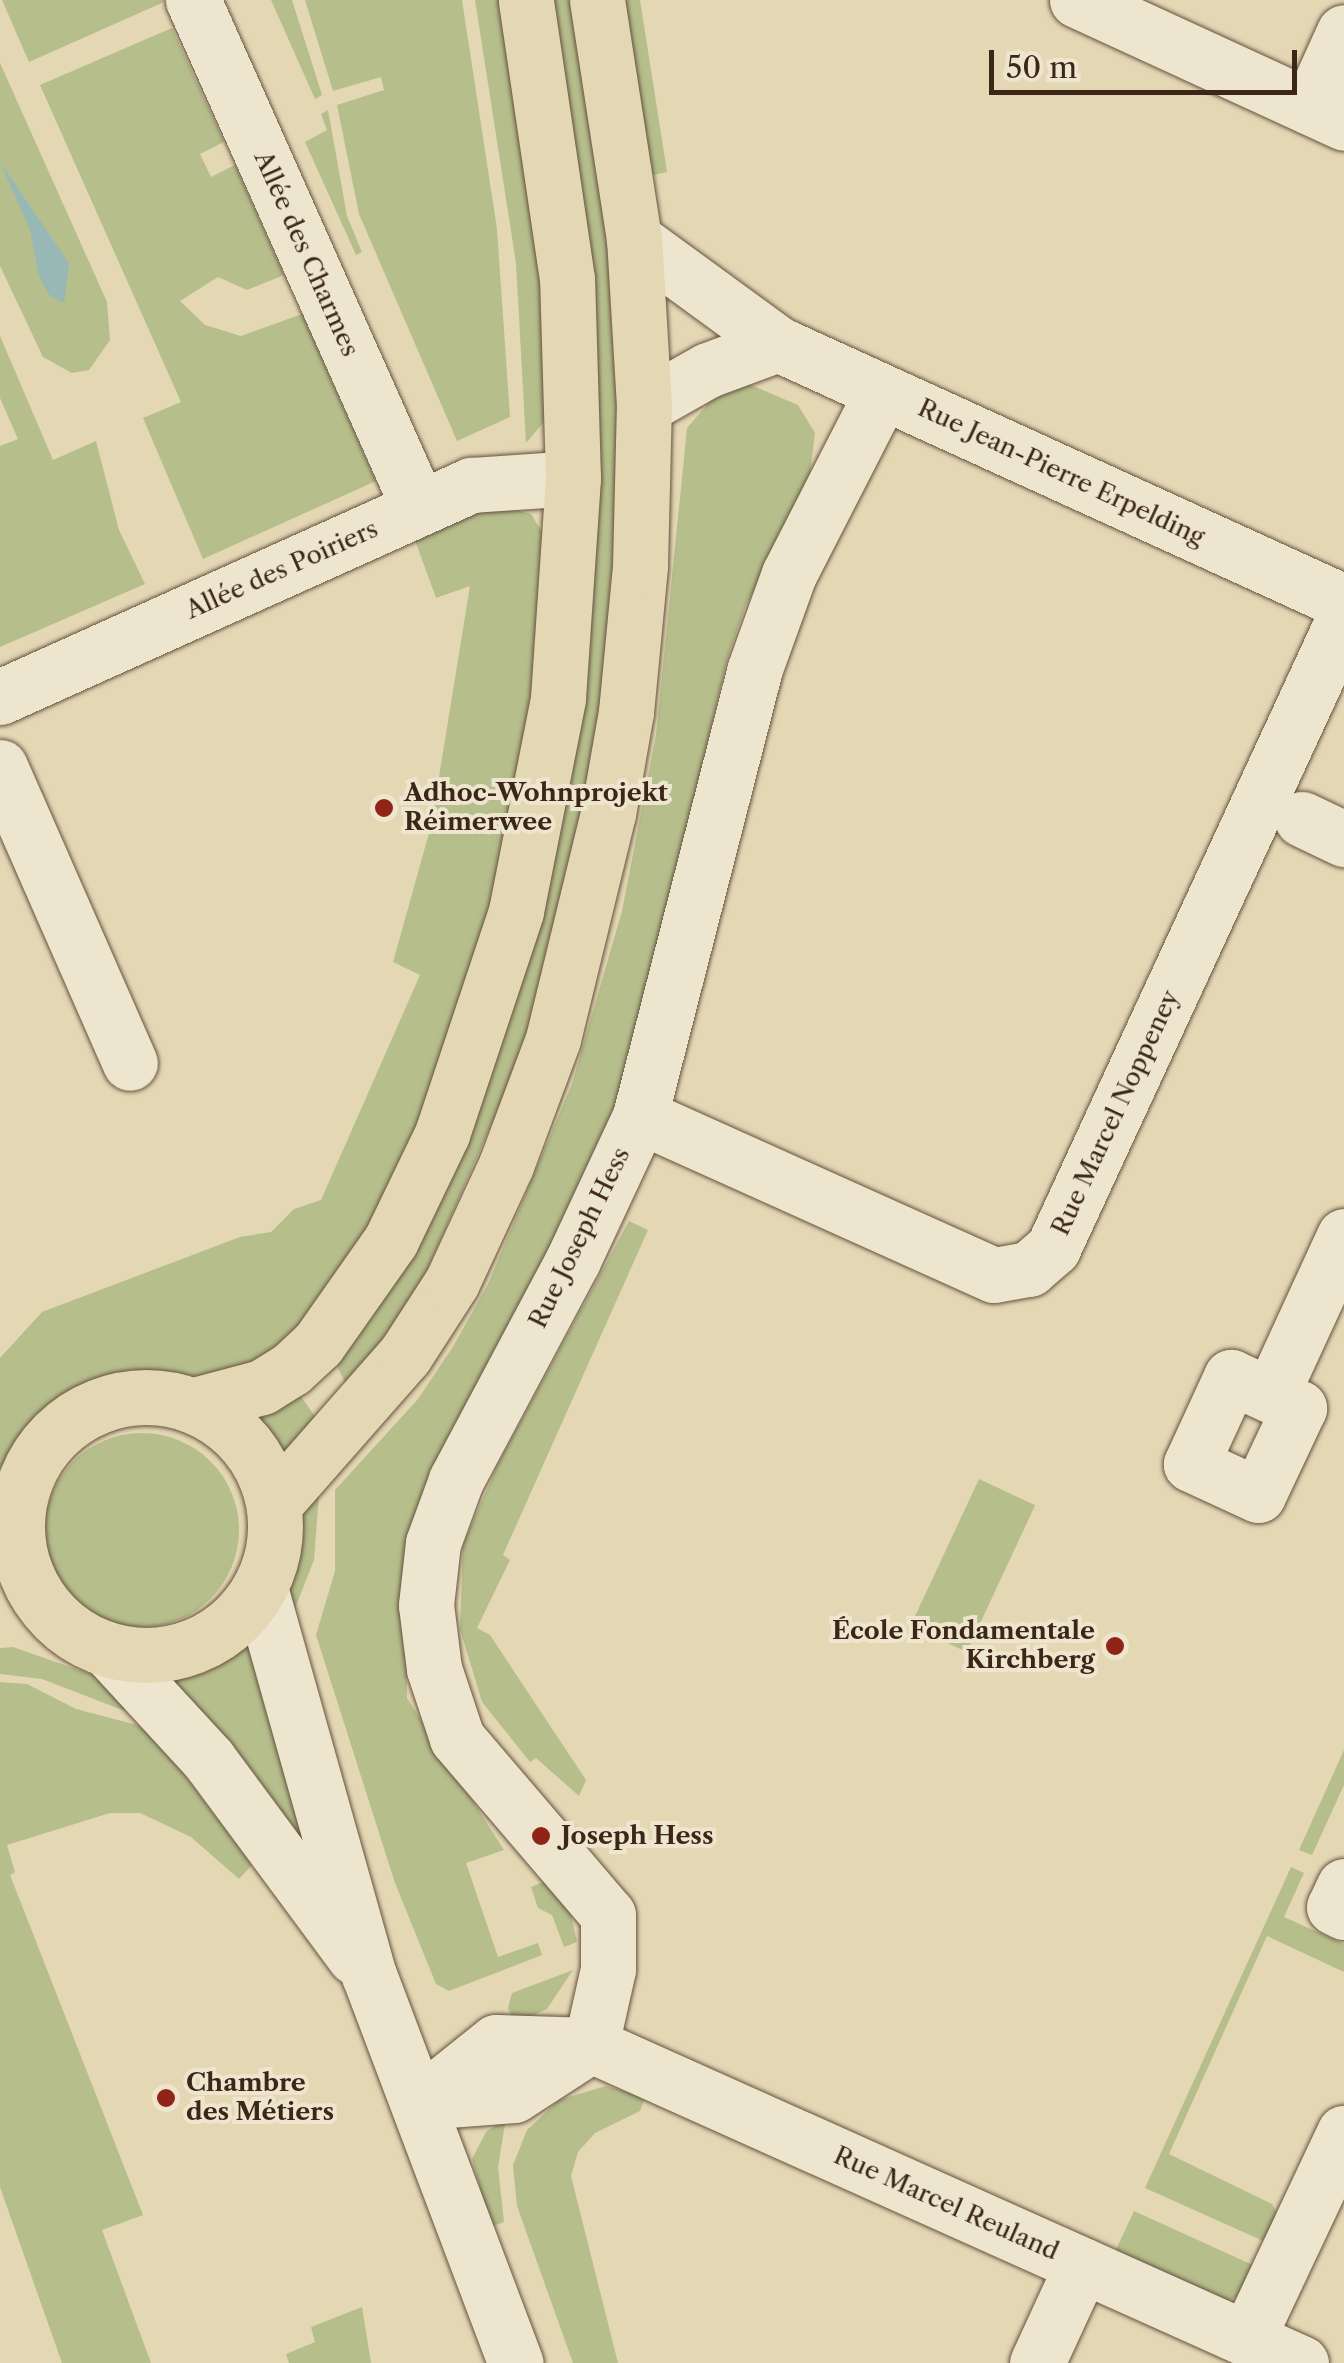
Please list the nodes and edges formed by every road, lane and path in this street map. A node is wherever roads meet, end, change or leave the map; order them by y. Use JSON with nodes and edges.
{"nodes":[{"id":1,"x":194,"y":0,"type":"edge"},
{"id":2,"x":526,"y":0,"type":"edge"},
{"id":3,"x":597,"y":0,"type":"edge"},
{"id":4,"x":1077,"y":0,"type":"edge"},
{"id":5,"x":1344,"y":32,"type":"edge"},
{"id":6,"x":1327,"y":115,"type":"edge"},
{"id":7,"x":634,"y":239,"type":"junction"},
{"id":8,"x":778,"y":344,"type":"junction"},
{"id":9,"x":882,"y":392,"type":"junction"},
{"id":10,"x":644,"y":406,"type":"junction"},
{"id":11,"x":573,"y":478,"type":"junction"},
{"id":12,"x":418,"y":508,"type":"junction"},
{"id":13,"x":1344,"y":602,"type":"edge"},
{"id":14,"x":1344,"y":618,"type":"edge"},
{"id":15,"x":0,"y":697,"type":"edge"},
{"id":16,"x":1,"y":770,"type":"edge"},
{"id":17,"x":130,"y":1063,"type":"dead end"},
{"id":18,"x":640,"y":1116,"type":"junction"},
{"id":19,"x":1344,"y":1236,"type":"edge"},
{"id":20,"x":1271,"y":1395,"type":"dead end"},
{"id":21,"x":194,"y":1405,"type":"junction"},
{"id":22,"x":274,"y":1504,"type":"junction"},
{"id":23,"x":8,"y":1528,"type":"edge"},
{"id":24,"x":260,"y":1588,"type":"junction"},
{"id":25,"x":23,"y":1615,"type":"edge"},
{"id":26,"x":108,"y":1650,"type":"junction"},
{"id":27,"x":1344,"y":1886,"type":"edge"},
{"id":28,"x":1344,"y":1912,"type":"edge"},
{"id":29,"x":369,"y":1976,"type":"junction"},
{"id":30,"x":590,"y":2045,"type":"junction"},
{"id":31,"x":420,"y":2102,"type":"junction"},
{"id":32,"x":1344,"y":2133,"type":"edge"},
{"id":33,"x":1082,"y":2265,"type":"junction"},
{"id":34,"x":1247,"y":2338,"type":"junction"},
{"id":35,"x":516,"y":2363,"type":"edge"},
{"id":36,"x":1037,"y":2363,"type":"edge"},
{"id":37,"x":1302,"y":2363,"type":"edge"}],
"edges":[{"from":1,"to":12,"type":"street","name":"Allée des Charmes"},
{"from":2,"to":11,"type":"main road"},
{"from":3,"to":7,"type":"main road"},
{"from":4,"to":6,"type":"street"},
{"from":5,"to":6,"type":"street"},
{"from":7,"to":8,"type":"street","name":"Rue Jean-Pierre Erpelding"},
{"from":7,"to":10,"type":"main road"},
{"from":8,"to":9,"type":"street","name":"Rue Jean-Pierre Erpelding"},
{"from":8,"to":10,"type":"street"},
{"from":9,"to":13,"type":"street","name":"Rue Jean-Pierre Erpelding"},
{"from":9,"to":18,"type":"street","name":"Rue Joseph Hess"},
{"from":10,"to":22,"type":"main road"},
{"from":11,"to":12,"type":"street","name":"Allée des Poiriers"},
{"from":11,"to":21,"type":"main road"},
{"from":12,"to":15,"type":"street","name":"Allée des Poiriers"},
{"from":14,"to":18,"type":"street","name":"Rue Marcel Noppeney"},
{"from":16,"to":17,"type":"street"},
{"from":18,"to":30,"type":"street","name":"Rue Joseph Hess"},
{"from":19,"to":20,"type":"street"},
{"from":21,"to":22,"type":"main road"},
{"from":21,"to":23,"type":"main road"},
{"from":22,"to":24,"type":"main road"},
{"from":23,"to":25,"type":"main road"},
{"from":24,"to":26,"type":"main road"},
{"from":24,"to":29,"type":"street"},
{"from":25,"to":26,"type":"main road"},
{"from":26,"to":29,"type":"street"},
{"from":27,"to":28,"type":"street"},
{"from":29,"to":31,"type":"street"},
{"from":30,"to":31,"type":"street"},
{"from":30,"to":33,"type":"street","name":"Rue Marcel Reuland"},
{"from":31,"to":35,"type":"street"},
{"from":32,"to":34,"type":"street"},
{"from":33,"to":34,"type":"street","name":"Rue Marcel Reuland"},
{"from":33,"to":36,"type":"street"},
{"from":34,"to":37,"type":"street","name":"Rue Marcel Reuland"}]}
